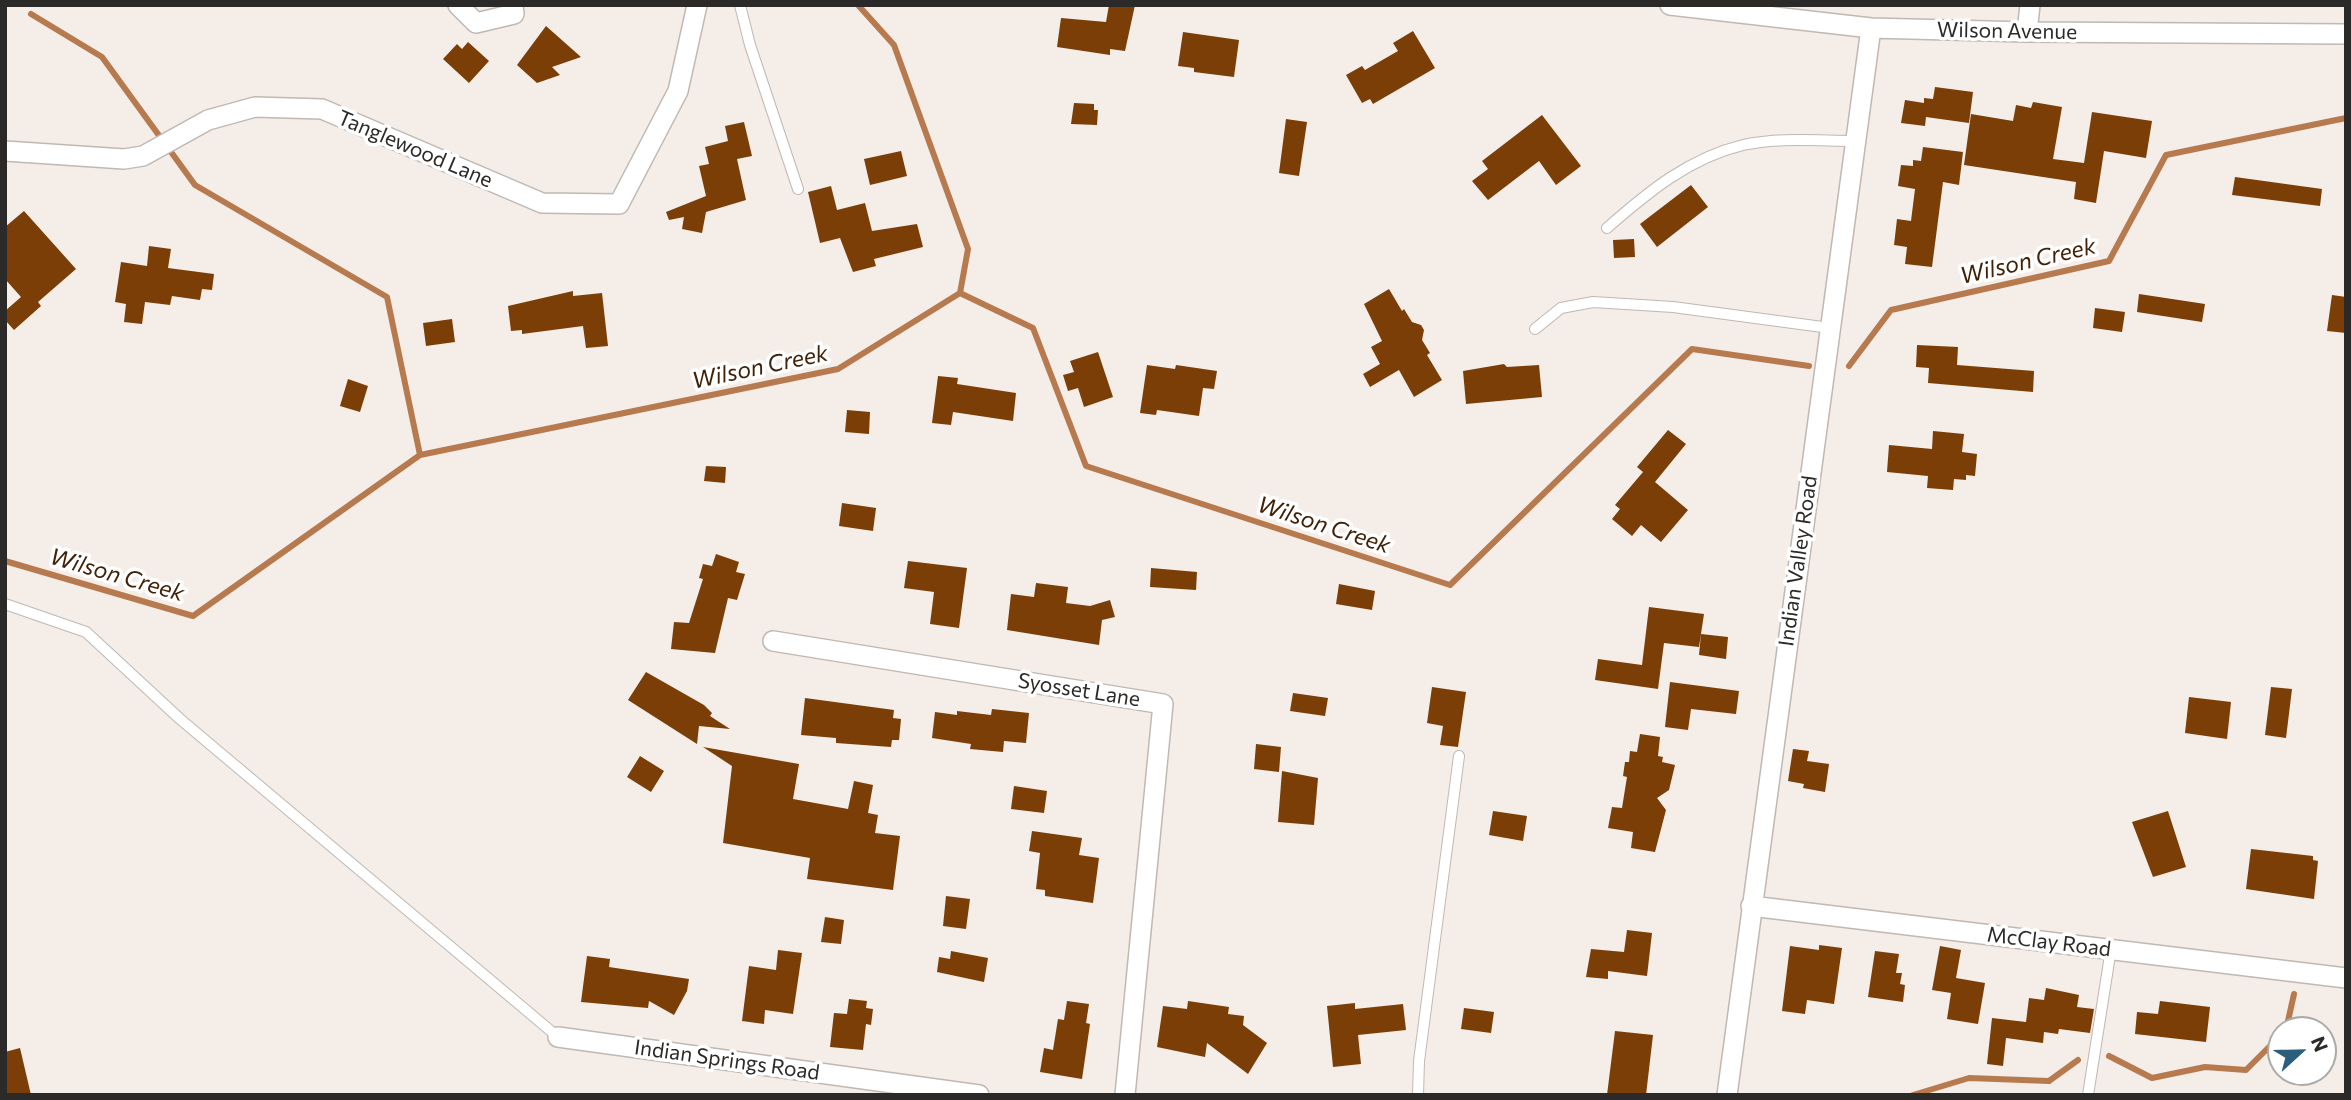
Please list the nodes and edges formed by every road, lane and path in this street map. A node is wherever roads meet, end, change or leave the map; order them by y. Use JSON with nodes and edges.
{"nodes":[{"id":1,"x":458,"y":5,"type":"edge"},
{"id":2,"x":513,"y":5,"type":"edge"},
{"id":3,"x":697,"y":5,"type":"edge"},
{"id":4,"x":740,"y":5,"type":"edge"},
{"id":5,"x":1670,"y":5,"type":"edge"},
{"id":6,"x":2030,"y":5,"type":"edge"},
{"id":7,"x":1871,"y":28,"type":"junction"},
{"id":8,"x":2027,"y":32,"type":"junction"},
{"id":9,"x":2346,"y":34,"type":"edge"},
{"id":10,"x":1855,"y":141,"type":"junction"},
{"id":11,"x":5,"y":151,"type":"edge"},
{"id":12,"x":798,"y":189,"type":"dead end"},
{"id":13,"x":1607,"y":228,"type":"dead end"},
{"id":14,"x":1830,"y":328,"type":"junction"},
{"id":15,"x":1535,"y":329,"type":"dead end"},
{"id":16,"x":5,"y":604,"type":"edge"},
{"id":17,"x":773,"y":641,"type":"dead end"},
{"id":18,"x":1459,"y":756,"type":"dead end"},
{"id":19,"x":1751,"y":906,"type":"junction"},
{"id":20,"x":2111,"y":949,"type":"junction"},
{"id":21,"x":2346,"y":978,"type":"edge"},
{"id":22,"x":558,"y":1037,"type":"joint"},
{"id":23,"x":979,"y":1095,"type":"edge"},
{"id":24,"x":1125,"y":1095,"type":"edge"},
{"id":25,"x":1418,"y":1095,"type":"edge"},
{"id":26,"x":1727,"y":1095,"type":"edge"},
{"id":27,"x":2088,"y":1095,"type":"edge"}],
"edges":[{"from":1,"to":2,"type":"street"},
{"from":3,"to":11,"type":"street","name":"Tanglewood Lane"},
{"from":4,"to":12,"type":"lane"},
{"from":5,"to":7,"type":"street","name":"Wilson Avenue"},
{"from":6,"to":8,"type":"street"},
{"from":7,"to":8,"type":"street","name":"Wilson Avenue"},
{"from":7,"to":10,"type":"street","name":"Indian Valley Road"},
{"from":8,"to":9,"type":"street","name":"Wilson Avenue"},
{"from":10,"to":13,"type":"lane"},
{"from":10,"to":14,"type":"street","name":"Indian Valley Road"},
{"from":14,"to":15,"type":"lane"},
{"from":14,"to":19,"type":"street","name":"Indian Valley Road"},
{"from":16,"to":22,"type":"lane"},
{"from":17,"to":24,"type":"street","name":"Syosset Lane"},
{"from":18,"to":25,"type":"lane"},
{"from":19,"to":20,"type":"street","name":"McClay Road"},
{"from":19,"to":26,"type":"street","name":"Indian Valley Road"},
{"from":20,"to":21,"type":"street","name":"McClay Road"},
{"from":20,"to":27,"type":"lane"},
{"from":22,"to":23,"type":"street","name":"Indian Springs Road"}]}
